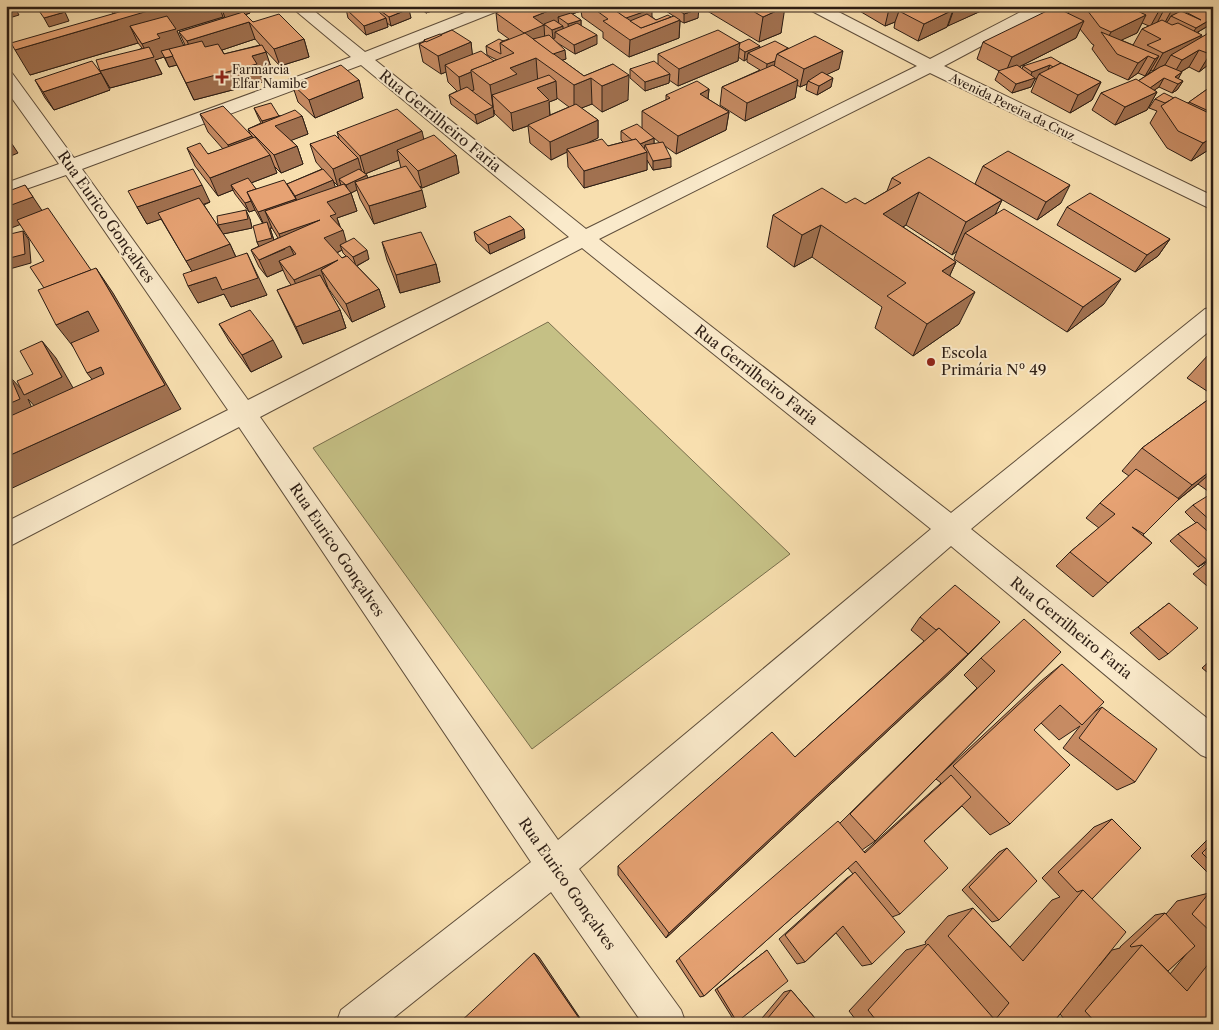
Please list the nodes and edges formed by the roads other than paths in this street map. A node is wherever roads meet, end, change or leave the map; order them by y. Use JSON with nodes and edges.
{"nodes":[{"id":1,"x":298,"y":6,"type":"edge"},
{"id":2,"x":497,"y":6,"type":"edge"},
{"id":3,"x":814,"y":6,"type":"edge"},
{"id":4,"x":1045,"y":6,"type":"edge"},
{"id":5,"x":362,"y":59,"type":"junction"},
{"id":6,"x":930,"y":66,"type":"junction"},
{"id":7,"x":6,"y":77,"type":"edge"},
{"id":8,"x":70,"y":166,"type":"junction"},
{"id":9,"x":6,"y":190,"type":"edge"},
{"id":10,"x":1213,"y":204,"type":"edge"},
{"id":11,"x":584,"y":238,"type":"junction"},
{"id":12,"x":1213,"y":315,"type":"edge"},
{"id":13,"x":244,"y":414,"type":"junction"},
{"id":14,"x":951,"y":530,"type":"junction"},
{"id":15,"x":6,"y":536,"type":"edge"},
{"id":16,"x":1213,"y":744,"type":"edge"},
{"id":17,"x":554,"y":867,"type":"junction"},
{"id":18,"x":355,"y":1024,"type":"edge"},
{"id":19,"x":667,"y":1024,"type":"edge"}],
"edges":[{"from":1,"to":5,"type":"street","name":"Rua Gerrilheiro Faria"},
{"from":2,"to":5,"type":"street"},
{"from":3,"to":6,"type":"street","name":"Avenida Pereira da Cruz"},
{"from":4,"to":6,"type":"street"},
{"from":5,"to":8,"type":"street"},
{"from":5,"to":11,"type":"street","name":"Rua Gerrilheiro Faria"},
{"from":6,"to":10,"type":"street","name":"Avenida Pereira da Cruz"},
{"from":6,"to":11,"type":"street"},
{"from":7,"to":8,"type":"street","name":"Rua Eurico Gonçalves"},
{"from":8,"to":9,"type":"street"},
{"from":8,"to":13,"type":"street","name":"Rua Eurico Gonçalves"},
{"from":11,"to":13,"type":"street"},
{"from":11,"to":14,"type":"street","name":"Rua Gerrilheiro Faria"},
{"from":12,"to":14,"type":"street"},
{"from":13,"to":15,"type":"street"},
{"from":13,"to":17,"type":"street","name":"Rua Eurico Gonçalves"},
{"from":14,"to":16,"type":"street","name":"Rua Gerrilheiro Faria"},
{"from":14,"to":17,"type":"street"},
{"from":17,"to":18,"type":"street"},
{"from":17,"to":19,"type":"street","name":"Rua Eurico Gonçalves"}]}
